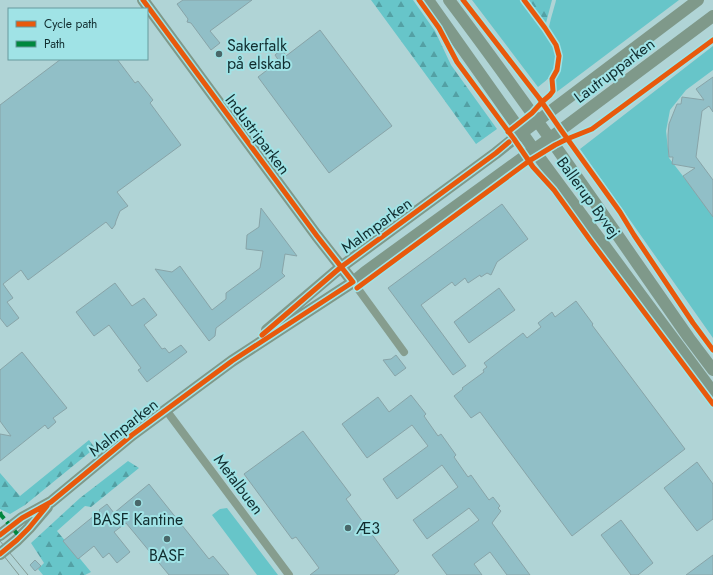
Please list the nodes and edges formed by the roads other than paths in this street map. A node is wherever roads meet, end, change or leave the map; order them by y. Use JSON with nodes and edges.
{"nodes":[{"id":1,"x":428,"y":0,"type":"edge"},
{"id":2,"x":449,"y":0,"type":"edge"},
{"id":3,"x":698,"y":0,"type":"edge"},
{"id":4,"x":148,"y":8,"type":"edge"},
{"id":5,"x":713,"y":16,"type":"edge"},
{"id":6,"x":538,"y":121,"type":"junction"},
{"id":7,"x":523,"y":132,"type":"junction"},
{"id":8,"x":550,"y":138,"type":"junction"},
{"id":9,"x":534,"y":150,"type":"junction"},
{"id":10,"x":341,"y":267,"type":"junction"},
{"id":11,"x":352,"y":282,"type":"junction"},
{"id":12,"x":404,"y":352,"type":"dead end"},
{"id":13,"x":232,"y":361,"type":"junction"},
{"id":14,"x":713,"y":370,"type":"edge"},
{"id":15,"x":713,"y":392,"type":"edge"},
{"id":16,"x":166,"y":410,"type":"junction"},
{"id":17,"x":51,"y":502,"type":"junction"},
{"id":18,"x":0,"y":535,"type":"edge"},
{"id":19,"x":0,"y":554,"type":"edge"},
{"id":20,"x":289,"y":575,"type":"edge"}],
"edges":[{"from":1,"to":7,"type":"street","name":"Ballerup Byvej"},
{"from":2,"to":6,"type":"street","name":"Ballerup Byvej"},
{"from":3,"to":6,"type":"street","name":"Lautrupparken"},
{"from":4,"to":10,"type":"street","name":"Industriparken"},
{"from":5,"to":8,"type":"street","name":"Lautrupparken"},
{"from":6,"to":7,"type":"street","name":"Lautrupparken"},
{"from":6,"to":8,"type":"street","name":"Ballerup Byvej"},
{"from":7,"to":9,"type":"street","name":"Ballerup Byvej"},
{"from":7,"to":10,"type":"street","name":"Malmparken"},
{"from":8,"to":9,"type":"street","name":"Lautrupparken"},
{"from":8,"to":14,"type":"street","name":"Ballerup Byvej"},
{"from":9,"to":11,"type":"street","name":"Malmparken"},
{"from":9,"to":15,"type":"street","name":"Ballerup Byvej"},
{"from":10,"to":11,"type":"street","name":"Industriparken"},
{"from":10,"to":13,"type":"street","name":"Malmparken"},
{"from":11,"to":12,"type":"street","name":"Industriparken"},
{"from":11,"to":13,"type":"street","name":"Malmparken"},
{"from":13,"to":16,"type":"street","name":"Malmparken"},
{"from":16,"to":17,"type":"street","name":"Malmparken"},
{"from":16,"to":20,"type":"street","name":"Metalbuen"},
{"from":17,"to":18,"type":"street","name":"Malmparken"},
{"from":17,"to":19,"type":"street","name":"Malmparken"}]}
